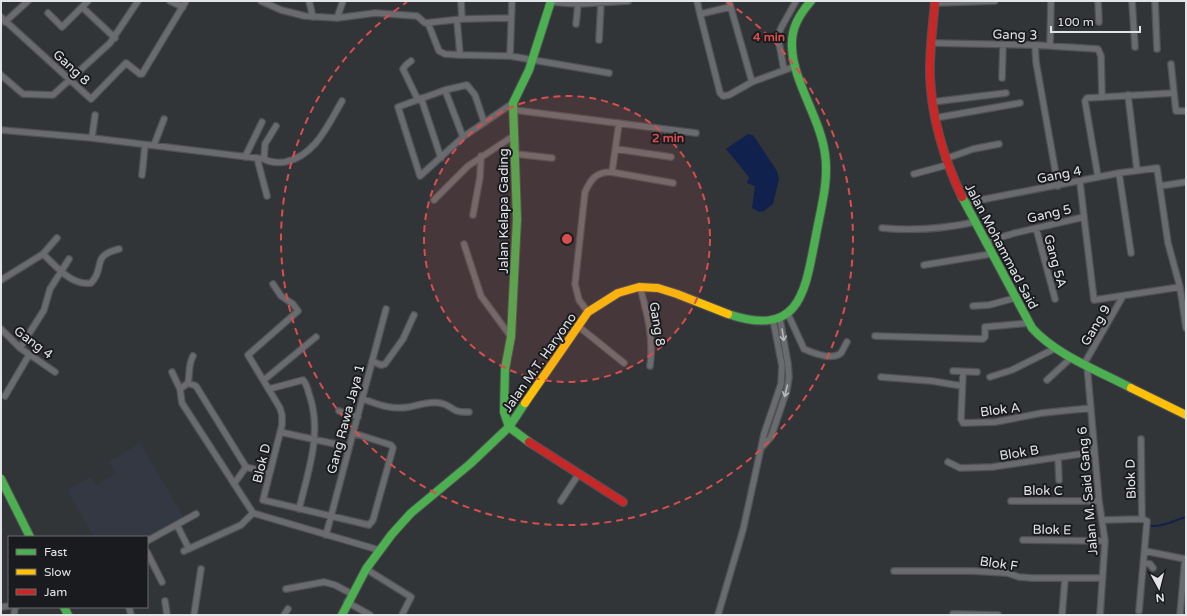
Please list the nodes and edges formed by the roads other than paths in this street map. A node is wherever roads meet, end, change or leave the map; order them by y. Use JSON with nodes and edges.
{"nodes":[{"id":1,"x":28,"y":1,"type":"edge"},
{"id":2,"x":88,"y":1,"type":"edge"},
{"id":3,"x":138,"y":1,"type":"edge"},
{"id":4,"x":170,"y":1,"type":"edge"},
{"id":5,"x":186,"y":1,"type":"edge"},
{"id":6,"x":261,"y":1,"type":"edge"},
{"id":7,"x":309,"y":1,"type":"edge"},
{"id":8,"x":343,"y":1,"type":"edge"},
{"id":9,"x":461,"y":1,"type":"edge"},
{"id":10,"x":512,"y":1,"type":"edge"},
{"id":11,"x":551,"y":1,"type":"edge"},
{"id":12,"x":628,"y":1,"type":"edge"},
{"id":13,"x":697,"y":1,"type":"edge"},
{"id":14,"x":796,"y":1,"type":"edge"},
{"id":15,"x":811,"y":1,"type":"edge"},
{"id":16,"x":995,"y":1,"type":"edge"},
{"id":17,"x":1051,"y":1,"type":"edge"},
{"id":18,"x":1098,"y":1,"type":"edge"},
{"id":19,"x":1132,"y":1,"type":"edge"},
{"id":20,"x":1155,"y":1,"type":"edge"},
{"id":21,"x":935,"y":2,"type":"edge"},
{"id":22,"x":601,"y":3,"type":"junction"},
{"id":23,"x":578,"y":4,"type":"junction"},
{"id":24,"x":730,"y":4,"type":"edge"},
{"id":25,"x":82,"y":7,"type":"junction"},
{"id":26,"x":183,"y":7,"type":"junction"},
{"id":27,"x":48,"y":13,"type":"dead end"},
{"id":28,"x":700,"y":14,"type":"junction"},
{"id":29,"x":1,"y":17,"type":"edge"},
{"id":30,"x":313,"y":17,"type":"junction"},
{"id":31,"x":337,"y":18,"type":"junction"},
{"id":32,"x":511,"y":18,"type":"junction"},
{"id":33,"x":460,"y":19,"type":"junction"},
{"id":34,"x":6,"y":22,"type":"junction"},
{"id":35,"x":1099,"y":22,"type":"dead end"},
{"id":36,"x":428,"y":23,"type":"junction"},
{"id":37,"x":576,"y":24,"type":"dead end"},
{"id":38,"x":115,"y":38,"type":"junction"},
{"id":39,"x":599,"y":40,"type":"dead end"},
{"id":40,"x":932,"y":43,"type":"junction"},
{"id":41,"x":1003,"y":45,"type":"junction"},
{"id":42,"x":1035,"y":45,"type":"junction"},
{"id":43,"x":1050,"y":46,"type":"junction"},
{"id":44,"x":1135,"y":47,"type":"dead end"},
{"id":45,"x":1158,"y":49,"type":"dead end"},
{"id":46,"x":460,"y":55,"type":"junction"},
{"id":47,"x":510,"y":56,"type":"junction"},
{"id":48,"x":531,"y":59,"type":"junction"},
{"id":49,"x":411,"y":61,"type":"dead end"},
{"id":50,"x":1171,"y":64,"type":"dead end"},
{"id":51,"x":796,"y":66,"type":"junction"},
{"id":52,"x":784,"y":70,"type":"junction"},
{"id":53,"x":609,"y":73,"type":"dead end"},
{"id":54,"x":1,"y":75,"type":"edge"},
{"id":55,"x":1002,"y":78,"type":"dead end"},
{"id":56,"x":69,"y":79,"type":"junction"},
{"id":57,"x":752,"y":82,"type":"junction"},
{"id":58,"x":445,"y":90,"type":"junction"},
{"id":59,"x":1174,"y":93,"type":"junction"},
{"id":60,"x":1006,"y":94,"type":"dead end"},
{"id":61,"x":1128,"y":95,"type":"junction"},
{"id":62,"x":1102,"y":96,"type":"junction"},
{"id":63,"x":419,"y":99,"type":"junction"},
{"id":64,"x":342,"y":101,"type":"dead end"},
{"id":65,"x":932,"y":102,"type":"junction"},
{"id":66,"x":1020,"y":103,"type":"dead end"},
{"id":67,"x":513,"y":106,"type":"junction"},
{"id":68,"x":1186,"y":111,"type":"edge"},
{"id":69,"x":95,"y":115,"type":"dead end"},
{"id":70,"x":935,"y":118,"type":"junction"},
{"id":71,"x":164,"y":119,"type":"dead end"},
{"id":72,"x":262,"y":122,"type":"dead end"},
{"id":73,"x":484,"y":122,"type":"junction"},
{"id":74,"x":619,"y":123,"type":"junction"},
{"id":75,"x":276,"y":126,"type":"dead end"},
{"id":76,"x":1,"y":130,"type":"edge"},
{"id":77,"x":696,"y":133,"type":"dead end"},
{"id":78,"x":515,"y":135,"type":"junction"},
{"id":79,"x":92,"y":138,"type":"junction"},
{"id":80,"x":463,"y":138,"type":"junction"},
{"id":81,"x":999,"y":144,"type":"dead end"},
{"id":82,"x":145,"y":145,"type":"junction"},
{"id":83,"x":154,"y":145,"type":"junction"},
{"id":84,"x":616,"y":149,"type":"junction"},
{"id":85,"x":516,"y":154,"type":"junction"},
{"id":86,"x":481,"y":156,"type":"junction"},
{"id":87,"x":245,"y":157,"type":"junction"},
{"id":88,"x":256,"y":158,"type":"junction"},
{"id":89,"x":441,"y":158,"type":"junction"},
{"id":90,"x":552,"y":158,"type":"dead end"},
{"id":91,"x":671,"y":158,"type":"dead end"},
{"id":92,"x":264,"y":159,"type":"junction"},
{"id":93,"x":946,"y":162,"type":"junction"},
{"id":94,"x":1137,"y":170,"type":"junction"},
{"id":95,"x":612,"y":172,"type":"junction"},
{"id":96,"x":1119,"y":173,"type":"junction"},
{"id":97,"x":914,"y":174,"type":"dead end"},
{"id":98,"x":142,"y":175,"type":"dead end"},
{"id":99,"x":1098,"y":177,"type":"junction"},
{"id":100,"x":1080,"y":182,"type":"junction"},
{"id":101,"x":1186,"y":182,"type":"edge"},
{"id":102,"x":673,"y":183,"type":"dead end"},
{"id":103,"x":1058,"y":186,"type":"junction"},
{"id":104,"x":1160,"y":186,"type":"junction"},
{"id":105,"x":267,"y":196,"type":"dead end"},
{"id":106,"x":434,"y":200,"type":"dead end"},
{"id":107,"x":965,"y":203,"type":"junction"},
{"id":108,"x":473,"y":216,"type":"dead end"},
{"id":109,"x":1084,"y":216,"type":"junction"},
{"id":110,"x":975,"y":222,"type":"junction"},
{"id":111,"x":882,"y":228,"type":"dead end"},
{"id":112,"x":1036,"y":228,"type":"junction"},
{"id":113,"x":56,"y":238,"type":"dead end"},
{"id":114,"x":985,"y":242,"type":"junction"},
{"id":115,"x":464,"y":244,"type":"dead end"},
{"id":116,"x":119,"y":250,"type":"dead end"},
{"id":117,"x":1131,"y":253,"type":"dead end"},
{"id":118,"x":43,"y":254,"type":"junction"},
{"id":119,"x":991,"y":254,"type":"junction"},
{"id":120,"x":69,"y":259,"type":"dead end"},
{"id":121,"x":924,"y":265,"type":"dead end"},
{"id":122,"x":61,"y":271,"type":"junction"},
{"id":123,"x":1,"y":280,"type":"edge"},
{"id":124,"x":273,"y":284,"type":"dead end"},
{"id":125,"x":640,"y":287,"type":"junction"},
{"id":126,"x":1180,"y":287,"type":"junction"},
{"id":127,"x":1124,"y":296,"type":"junction"},
{"id":128,"x":1015,"y":298,"type":"junction"},
{"id":129,"x":1055,"y":299,"type":"dead end"},
{"id":130,"x":1184,"y":301,"type":"edge"},
{"id":131,"x":973,"y":306,"type":"dead end"},
{"id":132,"x":386,"y":309,"type":"dead end"},
{"id":133,"x":588,"y":312,"type":"junction"},
{"id":134,"x":414,"y":315,"type":"dead end"},
{"id":135,"x":780,"y":317,"type":"junction"},
{"id":136,"x":1029,"y":323,"type":"junction"},
{"id":137,"x":578,"y":326,"type":"junction"},
{"id":138,"x":1186,"y":328,"type":"edge"},
{"id":139,"x":1,"y":329,"type":"edge"},
{"id":140,"x":874,"y":336,"type":"dead end"},
{"id":141,"x":316,"y":337,"type":"dead end"},
{"id":142,"x":512,"y":337,"type":"junction"},
{"id":143,"x":847,"y":342,"type":"dead end"},
{"id":144,"x":20,"y":348,"type":"junction"},
{"id":145,"x":1056,"y":348,"type":"junction"},
{"id":146,"x":29,"y":355,"type":"junction"},
{"id":147,"x":193,"y":356,"type":"dead end"},
{"id":148,"x":1072,"y":357,"type":"junction"},
{"id":149,"x":372,"y":361,"type":"junction"},
{"id":150,"x":624,"y":363,"type":"dead end"},
{"id":151,"x":1086,"y":364,"type":"junction"},
{"id":152,"x":650,"y":366,"type":"dead end"},
{"id":153,"x":954,"y":371,"type":"dead end"},
{"id":154,"x":55,"y":372,"type":"dead end"},
{"id":155,"x":172,"y":372,"type":"dead end"},
{"id":156,"x":963,"y":372,"type":"junction"},
{"id":157,"x":977,"y":372,"type":"dead end"},
{"id":158,"x":881,"y":377,"type":"dead end"},
{"id":159,"x":990,"y":377,"type":"dead end"},
{"id":160,"x":264,"y":380,"type":"junction"},
{"id":161,"x":1047,"y":380,"type":"dead end"},
{"id":162,"x":188,"y":383,"type":"junction"},
{"id":163,"x":962,"y":386,"type":"junction"},
{"id":164,"x":180,"y":389,"type":"junction"},
{"id":165,"x":269,"y":389,"type":"junction"},
{"id":166,"x":5,"y":396,"type":"dead end"},
{"id":167,"x":363,"y":398,"type":"junction"},
{"id":168,"x":1091,"y":408,"type":"junction"},
{"id":169,"x":339,"y":411,"type":"dead end"},
{"id":170,"x":469,"y":412,"type":"dead end"},
{"id":171,"x":1186,"y":415,"type":"edge"},
{"id":172,"x":358,"y":417,"type":"junction"},
{"id":173,"x":509,"y":427,"type":"junction"},
{"id":174,"x":280,"y":432,"type":"junction"},
{"id":175,"x":353,"y":433,"type":"junction"},
{"id":176,"x":1141,"y":439,"type":"dead end"},
{"id":177,"x":315,"y":440,"type":"junction"},
{"id":178,"x":349,"y":447,"type":"junction"},
{"id":179,"x":1094,"y":452,"type":"junction"},
{"id":180,"x":1058,"y":457,"type":"junction"},
{"id":181,"x":948,"y":462,"type":"dead end"},
{"id":182,"x":246,"y":467,"type":"junction"},
{"id":183,"x":269,"y":473,"type":"junction"},
{"id":184,"x":578,"y":475,"type":"junction"},
{"id":185,"x":1,"y":480,"type":"edge"},
{"id":186,"x":1059,"y":480,"type":"dead end"},
{"id":187,"x":234,"y":484,"type":"junction"},
{"id":188,"x":561,"y":501,"type":"dead end"},
{"id":189,"x":1011,"y":501,"type":"dead end"},
{"id":190,"x":1099,"y":501,"type":"junction"},
{"id":191,"x":623,"y":502,"type":"dead end"},
{"id":192,"x":299,"y":509,"type":"junction"},
{"id":193,"x":253,"y":513,"type":"junction"},
{"id":194,"x":196,"y":514,"type":"dead end"},
{"id":195,"x":332,"y":516,"type":"junction"},
{"id":196,"x":1103,"y":520,"type":"junction"},
{"id":197,"x":1145,"y":520,"type":"junction"},
{"id":198,"x":176,"y":525,"type":"junction"},
{"id":199,"x":326,"y":535,"type":"junction"},
{"id":200,"x":29,"y":536,"type":"edge"},
{"id":201,"x":1023,"y":540,"type":"dead end"},
{"id":202,"x":148,"y":541,"type":"edge"},
{"id":203,"x":1105,"y":541,"type":"junction"},
{"id":204,"x":379,"y":550,"type":"junction"},
{"id":205,"x":1145,"y":551,"type":"junction"},
{"id":206,"x":148,"y":554,"type":"edge"},
{"id":207,"x":1185,"y":556,"type":"edge"},
{"id":208,"x":1144,"y":563,"type":"junction"},
{"id":209,"x":1153,"y":568,"type":"dead end"},
{"id":210,"x":366,"y":569,"type":"junction"},
{"id":211,"x":201,"y":570,"type":"dead end"},
{"id":212,"x":894,"y":571,"type":"dead end"},
{"id":213,"x":1102,"y":578,"type":"junction"},
{"id":214,"x":1066,"y":579,"type":"junction"},
{"id":215,"x":162,"y":582,"type":"dead end"},
{"id":216,"x":286,"y":589,"type":"dead end"},
{"id":217,"x":352,"y":594,"type":"junction"},
{"id":218,"x":165,"y":601,"type":"dead end"},
{"id":219,"x":348,"y":602,"type":"junction"},
{"id":220,"x":1139,"y":611,"type":"dead end"},
{"id":221,"x":953,"y":614,"type":"edge"},
{"id":222,"x":167,"y":615,"type":"edge"},
{"id":223,"x":194,"y":615,"type":"edge"},
{"id":224,"x":342,"y":615,"type":"edge"},
{"id":225,"x":370,"y":615,"type":"edge"},
{"id":226,"x":402,"y":615,"type":"edge"},
{"id":227,"x":718,"y":615,"type":"edge"},
{"id":228,"x":998,"y":615,"type":"edge"},
{"id":229,"x":1062,"y":615,"type":"edge"},
{"id":230,"x":1100,"y":615,"type":"edge"},
{"id":231,"x":1180,"y":615,"type":"edge"}],
"edges":[{"from":1,"to":34,"type":"street"},
{"from":2,"to":25,"type":"street"},
{"from":3,"to":38,"type":"street"},
{"from":4,"to":26,"type":"street"},
{"from":5,"to":26,"type":"street"},
{"from":6,"to":30,"type":"street"},
{"from":7,"to":30,"type":"street"},
{"from":8,"to":31,"type":"street"},
{"from":9,"to":33,"type":"street"},
{"from":10,"to":32,"type":"street"},
{"from":11,"to":23,"type":"street"},
{"from":11,"to":48,"type":"street","name":"Jalan Kelapa Gading"},
{"from":12,"to":22,"type":"street"},
{"from":13,"to":28,"type":"street"},
{"from":14,"to":52,"type":"street"},
{"from":15,"to":51,"type":"street"},
{"from":16,"to":21,"type":"street"},
{"from":17,"to":43,"type":"street"},
{"from":18,"to":35,"type":"street"},
{"from":19,"to":44,"type":"street"},
{"from":20,"to":45,"type":"street"},
{"from":21,"to":40,"type":"street","name":"Jalan Mohammad Said"},
{"from":22,"to":23,"type":"street"},
{"from":22,"to":39,"type":"street"},
{"from":23,"to":37,"type":"street"},
{"from":24,"to":28,"type":"street"},
{"from":24,"to":57,"type":"street"},
{"from":25,"to":27,"type":"street"},
{"from":25,"to":38,"type":"street"},
{"from":26,"to":56,"type":"street","name":"Gang 8"},
{"from":28,"to":57,"type":"street"},
{"from":29,"to":34,"type":"street","name":"Gang 8"},
{"from":30,"to":31,"type":"street"},
{"from":31,"to":36,"type":"street"},
{"from":32,"to":33,"type":"street"},
{"from":32,"to":47,"type":"street"},
{"from":33,"to":36,"type":"street"},
{"from":33,"to":46,"type":"street"},
{"from":34,"to":56,"type":"street","name":"Gang 8"},
{"from":36,"to":46,"type":"street"},
{"from":38,"to":56,"type":"street"},
{"from":40,"to":41,"type":"street","name":"Gang 3"},
{"from":40,"to":65,"type":"street","name":"Jalan Mohammad Said"},
{"from":41,"to":42,"type":"street","name":"Gang 3"},
{"from":41,"to":55,"type":"street"},
{"from":42,"to":43,"type":"street","name":"Gang 3"},
{"from":42,"to":103,"type":"street"},
{"from":43,"to":62,"type":"street","name":"Gang 3"},
{"from":46,"to":47,"type":"street"},
{"from":47,"to":48,"type":"street"},
{"from":48,"to":53,"type":"street"},
{"from":48,"to":67,"type":"street","name":"Jalan Kelapa Gading"},
{"from":49,"to":63,"type":"street"},
{"from":50,"to":59,"type":"street"},
{"from":51,"to":52,"type":"street"},
{"from":51,"to":135,"type":"street"},
{"from":52,"to":57,"type":"street"},
{"from":54,"to":56,"type":"street"},
{"from":58,"to":63,"type":"street"},
{"from":58,"to":73,"type":"street"},
{"from":58,"to":80,"type":"street"},
{"from":59,"to":61,"type":"street"},
{"from":59,"to":68,"type":"street"},
{"from":60,"to":65,"type":"street"},
{"from":61,"to":62,"type":"street"},
{"from":61,"to":94,"type":"street"},
{"from":62,"to":99,"type":"street"},
{"from":63,"to":89,"type":"street"},
{"from":63,"to":89,"type":"street"},
{"from":64,"to":92,"type":"street"},
{"from":65,"to":70,"type":"street","name":"Jalan Mohammad Said"},
{"from":66,"to":70,"type":"street"},
{"from":67,"to":73,"type":"street"},
{"from":67,"to":74,"type":"street"},
{"from":67,"to":78,"type":"street","name":"Jalan Kelapa Gading"},
{"from":69,"to":79,"type":"street"},
{"from":70,"to":93,"type":"street","name":"Jalan Mohammad Said"},
{"from":71,"to":83,"type":"street"},
{"from":72,"to":87,"type":"street"},
{"from":73,"to":80,"type":"street"},
{"from":74,"to":77,"type":"street"},
{"from":74,"to":84,"type":"street"},
{"from":75,"to":92,"type":"street"},
{"from":76,"to":79,"type":"street"},
{"from":78,"to":85,"type":"street","name":"Jalan Kelapa Gading"},
{"from":78,"to":86,"type":"street"},
{"from":79,"to":82,"type":"street"},
{"from":80,"to":89,"type":"street"},
{"from":81,"to":93,"type":"street"},
{"from":82,"to":83,"type":"street"},
{"from":82,"to":98,"type":"street"},
{"from":83,"to":87,"type":"street"},
{"from":84,"to":91,"type":"street"},
{"from":84,"to":95,"type":"street"},
{"from":85,"to":90,"type":"street"},
{"from":85,"to":142,"type":"street","name":"Jalan Kelapa Gading"},
{"from":86,"to":106,"type":"street"},
{"from":86,"to":108,"type":"street"},
{"from":87,"to":88,"type":"street"},
{"from":88,"to":92,"type":"street"},
{"from":88,"to":105,"type":"street"},
{"from":93,"to":97,"type":"street"},
{"from":93,"to":107,"type":"street","name":"Jalan Mohammad Said"},
{"from":94,"to":96,"type":"street","name":"Gang 4"},
{"from":94,"to":104,"type":"street","name":"Gang 4"},
{"from":95,"to":102,"type":"street"},
{"from":95,"to":133,"type":"street"},
{"from":96,"to":99,"type":"street","name":"Gang 4"},
{"from":96,"to":117,"type":"street"},
{"from":99,"to":100,"type":"street","name":"Gang 4"},
{"from":100,"to":103,"type":"street","name":"Gang 4"},
{"from":100,"to":109,"type":"street"},
{"from":101,"to":104,"type":"street"},
{"from":103,"to":107,"type":"street","name":"Gang 4"},
{"from":104,"to":126,"type":"street"},
{"from":107,"to":110,"type":"street","name":"Jalan Mohammad Said"},
{"from":109,"to":112,"type":"street","name":"Gang 5"},
{"from":109,"to":127,"type":"street","name":"Gang 5"},
{"from":110,"to":111,"type":"street"},
{"from":110,"to":114,"type":"street","name":"Jalan Mohammad Said"},
{"from":112,"to":114,"type":"street","name":"Gang 5"},
{"from":112,"to":129,"type":"street","name":"Gang 5A"},
{"from":113,"to":118,"type":"street"},
{"from":114,"to":119,"type":"street","name":"Jalan Mohammad Said"},
{"from":115,"to":142,"type":"street"},
{"from":116,"to":122,"type":"street"},
{"from":118,"to":122,"type":"street"},
{"from":118,"to":123,"type":"street"},
{"from":119,"to":121,"type":"street"},
{"from":119,"to":128,"type":"street","name":"Jalan Mohammad Said"},
{"from":120,"to":122,"type":"street"},
{"from":122,"to":144,"type":"street"},
{"from":124,"to":160,"type":"street","name":"Blok D"},
{"from":125,"to":133,"type":"street","name":"Jalan M.T. Haryono"},
{"from":125,"to":135,"type":"street","name":"Jalan M.T. Haryono"},
{"from":125,"to":152,"type":"street","name":"Gang 8"},
{"from":126,"to":127,"type":"street"},
{"from":126,"to":130,"type":"street"},
{"from":127,"to":151,"type":"street","name":"Gang 9"},
{"from":128,"to":131,"type":"street"},
{"from":128,"to":136,"type":"street","name":"Jalan Mohammad Said"},
{"from":130,"to":138,"type":"street"},
{"from":132,"to":149,"type":"street","name":"Gang Rawa Jaya 1"},
{"from":133,"to":137,"type":"street","name":"Jalan M.T. Haryono"},
{"from":134,"to":149,"type":"street"},
{"from":135,"to":143,"type":"street"},
{"from":135,"to":227,"type":"street"},
{"from":136,"to":140,"type":"street"},
{"from":136,"to":145,"type":"street","name":"Jalan Mohammad Said"},
{"from":137,"to":150,"type":"street"},
{"from":137,"to":173,"type":"street","name":"Jalan M.T. Haryono"},
{"from":139,"to":144,"type":"street","name":"Gang 4"},
{"from":141,"to":160,"type":"street"},
{"from":142,"to":173,"type":"street","name":"Jalan Kelapa Gading"},
{"from":144,"to":146,"type":"street","name":"Gang 4"},
{"from":145,"to":148,"type":"street","name":"Jalan Mohammad Said"},
{"from":145,"to":159,"type":"street"},
{"from":146,"to":154,"type":"street","name":"Gang 4"},
{"from":146,"to":166,"type":"street"},
{"from":147,"to":162,"type":"street"},
{"from":148,"to":151,"type":"street","name":"Jalan Mohammad Said"},
{"from":148,"to":161,"type":"street"},
{"from":149,"to":167,"type":"street","name":"Gang Rawa Jaya 1"},
{"from":151,"to":168,"type":"street","name":"Jalan M. Said Gang 6"},
{"from":151,"to":171,"type":"street","name":"Jalan Mohammad Said"},
{"from":153,"to":156,"type":"street"},
{"from":155,"to":164,"type":"street"},
{"from":156,"to":157,"type":"street"},
{"from":156,"to":163,"type":"street","name":"Blok A"},
{"from":158,"to":163,"type":"street"},
{"from":160,"to":165,"type":"street","name":"Blok D"},
{"from":162,"to":164,"type":"street"},
{"from":162,"to":182,"type":"street"},
{"from":163,"to":168,"type":"street","name":"Blok A"},
{"from":164,"to":187,"type":"street"},
{"from":165,"to":174,"type":"street","name":"Blok D"},
{"from":165,"to":177,"type":"street"},
{"from":167,"to":170,"type":"street"},
{"from":167,"to":172,"type":"street","name":"Gang Rawa Jaya 1"},
{"from":168,"to":179,"type":"street","name":"Jalan M. Said Gang 6"},
{"from":169,"to":172,"type":"street"},
{"from":172,"to":175,"type":"street","name":"Gang Rawa Jaya 1"},
{"from":173,"to":184,"type":"street"},
{"from":173,"to":204,"type":"street","name":"Jalan M.T. Haryono"},
{"from":174,"to":177,"type":"street"},
{"from":174,"to":183,"type":"street","name":"Blok D"},
{"from":175,"to":178,"type":"street","name":"Gang Rawa Jaya 1"},
{"from":175,"to":195,"type":"street"},
{"from":176,"to":197,"type":"street","name":"Blok D"},
{"from":177,"to":178,"type":"street"},
{"from":177,"to":192,"type":"street"},
{"from":178,"to":195,"type":"street","name":"Gang Rawa Jaya 1"},
{"from":179,"to":180,"type":"street","name":"Blok B"},
{"from":179,"to":190,"type":"street","name":"Jalan M. Said Gang 6"},
{"from":180,"to":181,"type":"street","name":"Blok B"},
{"from":180,"to":186,"type":"street"},
{"from":182,"to":183,"type":"street"},
{"from":182,"to":187,"type":"street"},
{"from":183,"to":192,"type":"street","name":"Blok D"},
{"from":184,"to":188,"type":"street"},
{"from":184,"to":191,"type":"street"},
{"from":185,"to":200,"type":"street"},
{"from":187,"to":193,"type":"street"},
{"from":189,"to":190,"type":"street","name":"Blok C"},
{"from":190,"to":196,"type":"street","name":"Jalan M. Said Gang 6"},
{"from":192,"to":195,"type":"street"},
{"from":193,"to":198,"type":"street"},
{"from":193,"to":199,"type":"street"},
{"from":194,"to":198,"type":"street"},
{"from":195,"to":199,"type":"street","name":"Gang Rawa Jaya 1"},
{"from":196,"to":197,"type":"street"},
{"from":196,"to":203,"type":"street","name":"Jalan M. Said Gang 6"},
{"from":197,"to":205,"type":"street","name":"Blok D"},
{"from":198,"to":202,"type":"street"},
{"from":199,"to":204,"type":"street"},
{"from":201,"to":203,"type":"street","name":"Blok E"},
{"from":203,"to":213,"type":"street","name":"Jalan M. Said Gang 6"},
{"from":204,"to":210,"type":"street","name":"Jalan M.T. Haryono"},
{"from":205,"to":207,"type":"street"},
{"from":205,"to":208,"type":"street","name":"Blok D"},
{"from":206,"to":215,"type":"street"},
{"from":207,"to":231,"type":"street"},
{"from":208,"to":209,"type":"street"},
{"from":208,"to":220,"type":"street","name":"Blok D"},
{"from":210,"to":217,"type":"street","name":"Jalan M.T. Haryono"},
{"from":210,"to":226,"type":"street"},
{"from":211,"to":223,"type":"street"},
{"from":212,"to":214,"type":"street","name":"Blok F"},
{"from":213,"to":214,"type":"street","name":"Blok F"},
{"from":213,"to":230,"type":"street","name":"Jalan M. Said Gang 6"},
{"from":214,"to":229,"type":"street"},
{"from":216,"to":217,"type":"street"},
{"from":217,"to":219,"type":"street","name":"Jalan M.T. Haryono"},
{"from":218,"to":222,"type":"street"},
{"from":219,"to":224,"type":"street","name":"Jalan M.T. Haryono"},
{"from":219,"to":225,"type":"street"},
{"from":221,"to":228,"type":"street"}]}
